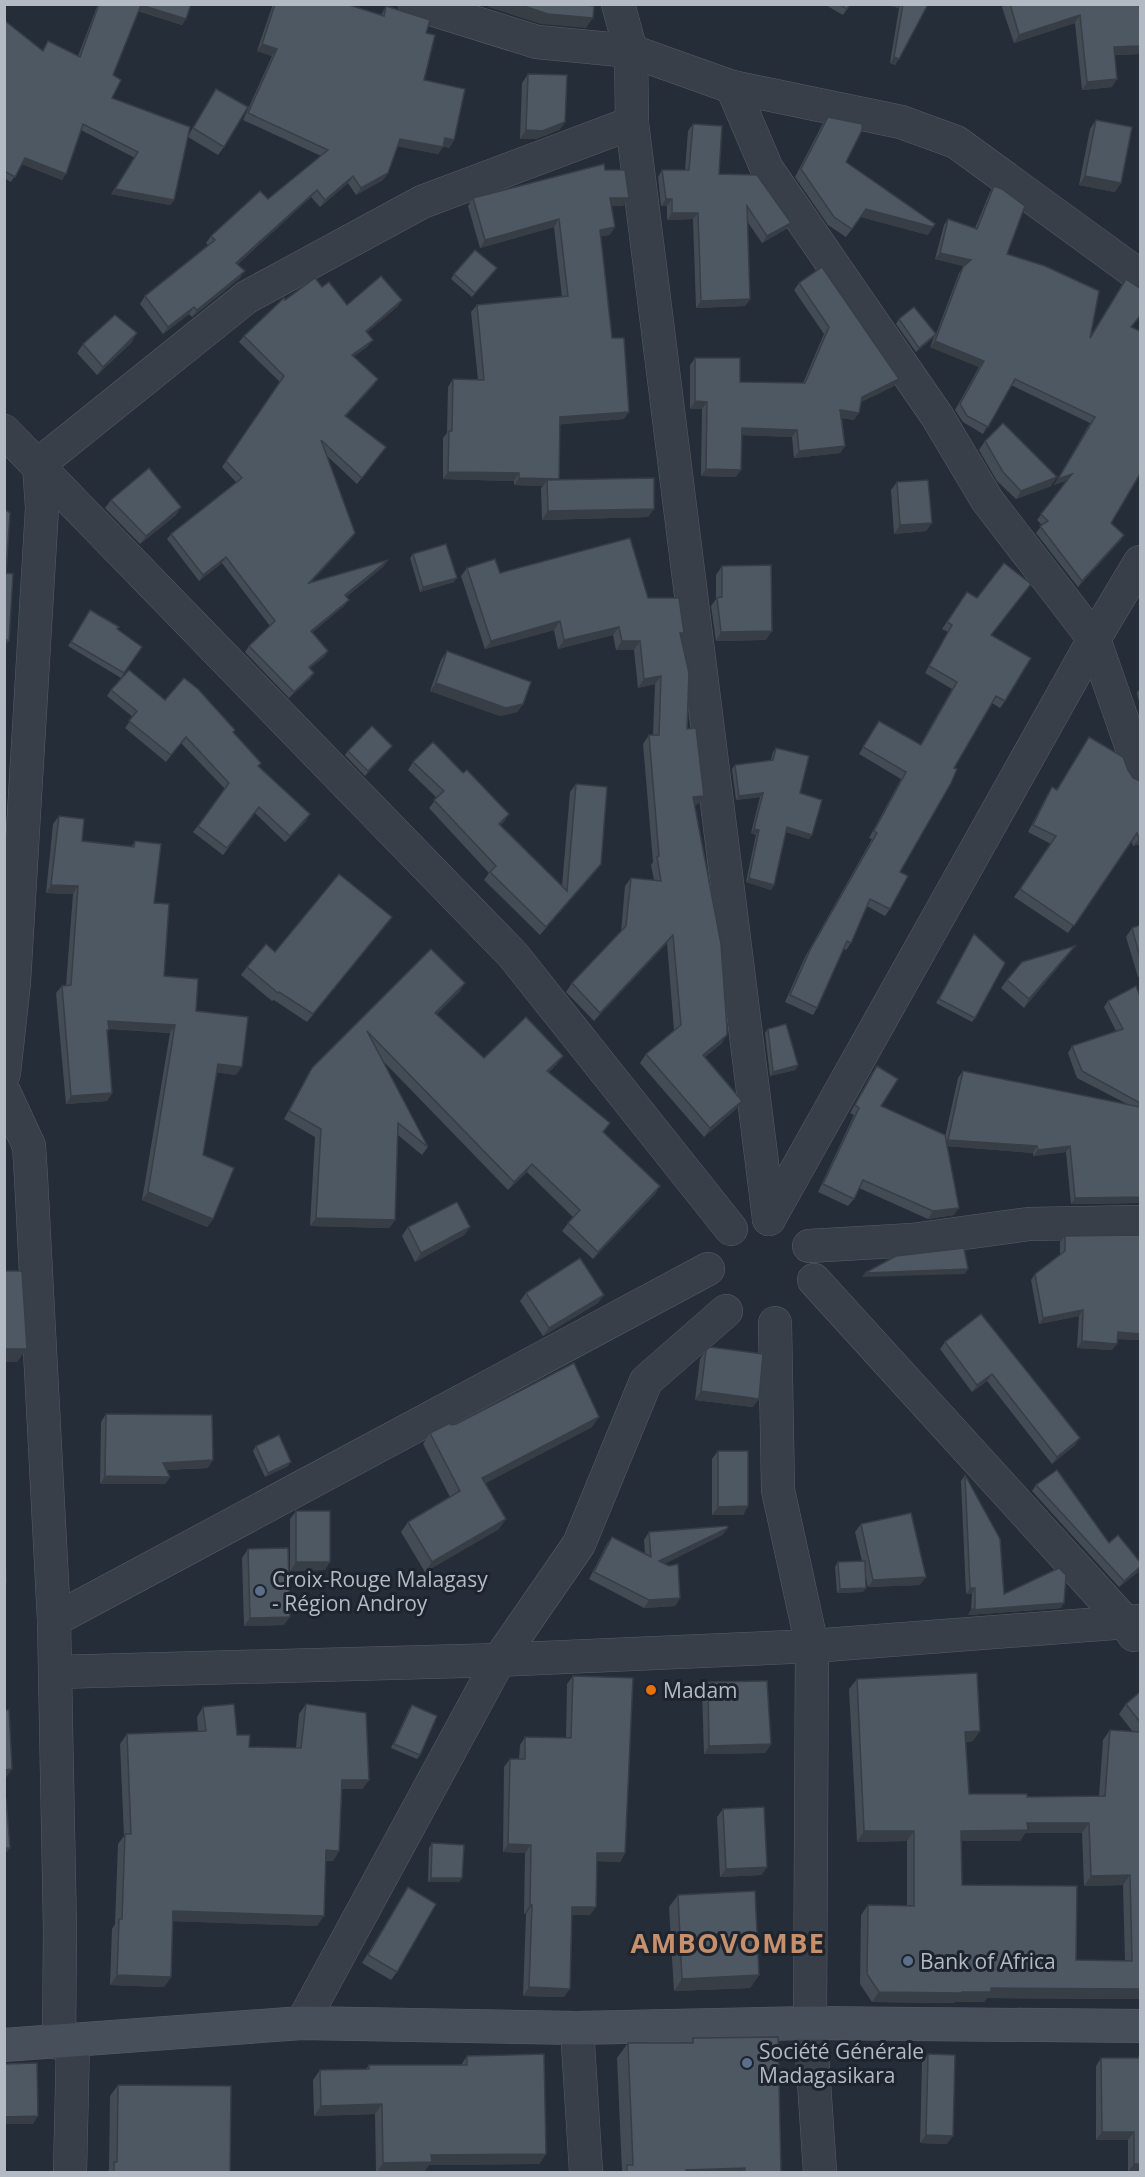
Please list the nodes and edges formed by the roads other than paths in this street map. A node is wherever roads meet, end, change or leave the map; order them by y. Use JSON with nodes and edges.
{"nodes":[{"id":1,"x":415,"y":4,"type":"edge"},
{"id":2,"x":618,"y":4,"type":"edge"},
{"id":3,"x":631,"y":51,"type":"junction"},
{"id":4,"x":732,"y":87,"type":"junction"},
{"id":5,"x":632,"y":123,"type":"junction"},
{"id":6,"x":1140,"y":276,"type":"edge"},
{"id":7,"x":4,"y":431,"type":"edge"},
{"id":8,"x":39,"y":464,"type":"junction"},
{"id":9,"x":1140,"y":562,"type":"edge"},
{"id":10,"x":1094,"y":639,"type":"junction"},
{"id":11,"x":1140,"y":771,"type":"edge"},
{"id":12,"x":5,"y":1058,"type":"edge"},
{"id":13,"x":4,"y":1092,"type":"edge"},
{"id":14,"x":769,"y":1219,"type":"junction"},
{"id":15,"x":1140,"y":1222,"type":"edge"},
{"id":16,"x":731,"y":1228,"type":"junction"},
{"id":17,"x":809,"y":1246,"type":"junction"},
{"id":18,"x":708,"y":1269,"type":"junction"},
{"id":19,"x":814,"y":1280,"type":"junction"},
{"id":20,"x":726,"y":1311,"type":"junction"},
{"id":21,"x":775,"y":1323,"type":"junction"},
{"id":22,"x":54,"y":1620,"type":"junction"},
{"id":23,"x":1135,"y":1629,"type":"edge"},
{"id":24,"x":812,"y":1646,"type":"junction"},
{"id":25,"x":499,"y":1659,"type":"junction"},
{"id":26,"x":56,"y":1672,"type":"junction"},
{"id":27,"x":302,"y":2023,"type":"junction"},
{"id":28,"x":810,"y":2023,"type":"junction"},
{"id":29,"x":1140,"y":2026,"type":"edge"},
{"id":30,"x":577,"y":2028,"type":"junction"},
{"id":31,"x":66,"y":2042,"type":"junction"},
{"id":32,"x":4,"y":2045,"type":"edge"},
{"id":33,"x":70,"y":2172,"type":"edge"},
{"id":34,"x":586,"y":2172,"type":"edge"},
{"id":35,"x":820,"y":2172,"type":"edge"}],
"edges":[{"from":1,"to":3,"type":"street"},
{"from":2,"to":3,"type":"street"},
{"from":3,"to":4,"type":"street"},
{"from":3,"to":5,"type":"street"},
{"from":4,"to":6,"type":"street"},
{"from":4,"to":10,"type":"street"},
{"from":5,"to":8,"type":"street"},
{"from":5,"to":14,"type":"street"},
{"from":7,"to":8,"type":"street"},
{"from":8,"to":12,"type":"street"},
{"from":8,"to":16,"type":"street"},
{"from":9,"to":10,"type":"street"},
{"from":10,"to":11,"type":"street"},
{"from":10,"to":14,"type":"street"},
{"from":13,"to":22,"type":"street"},
{"from":14,"to":16,"type":"street"},
{"from":14,"to":17,"type":"street"},
{"from":15,"to":17,"type":"street"},
{"from":16,"to":18,"type":"street"},
{"from":17,"to":19,"type":"street"},
{"from":18,"to":20,"type":"street"},
{"from":18,"to":22,"type":"street"},
{"from":19,"to":21,"type":"street"},
{"from":19,"to":23,"type":"street"},
{"from":20,"to":21,"type":"street"},
{"from":20,"to":25,"type":"street"},
{"from":21,"to":24,"type":"street"},
{"from":22,"to":26,"type":"street"},
{"from":23,"to":24,"type":"street"},
{"from":24,"to":25,"type":"street"},
{"from":24,"to":28,"type":"street"},
{"from":25,"to":26,"type":"street"},
{"from":25,"to":27,"type":"street"},
{"from":26,"to":31,"type":"street"},
{"from":27,"to":30,"type":"main road"},
{"from":27,"to":31,"type":"main road"},
{"from":28,"to":29,"type":"main road"},
{"from":28,"to":30,"type":"main road"},
{"from":28,"to":35,"type":"street"},
{"from":30,"to":34,"type":"street"},
{"from":31,"to":32,"type":"main road"},
{"from":31,"to":33,"type":"street"}]}
